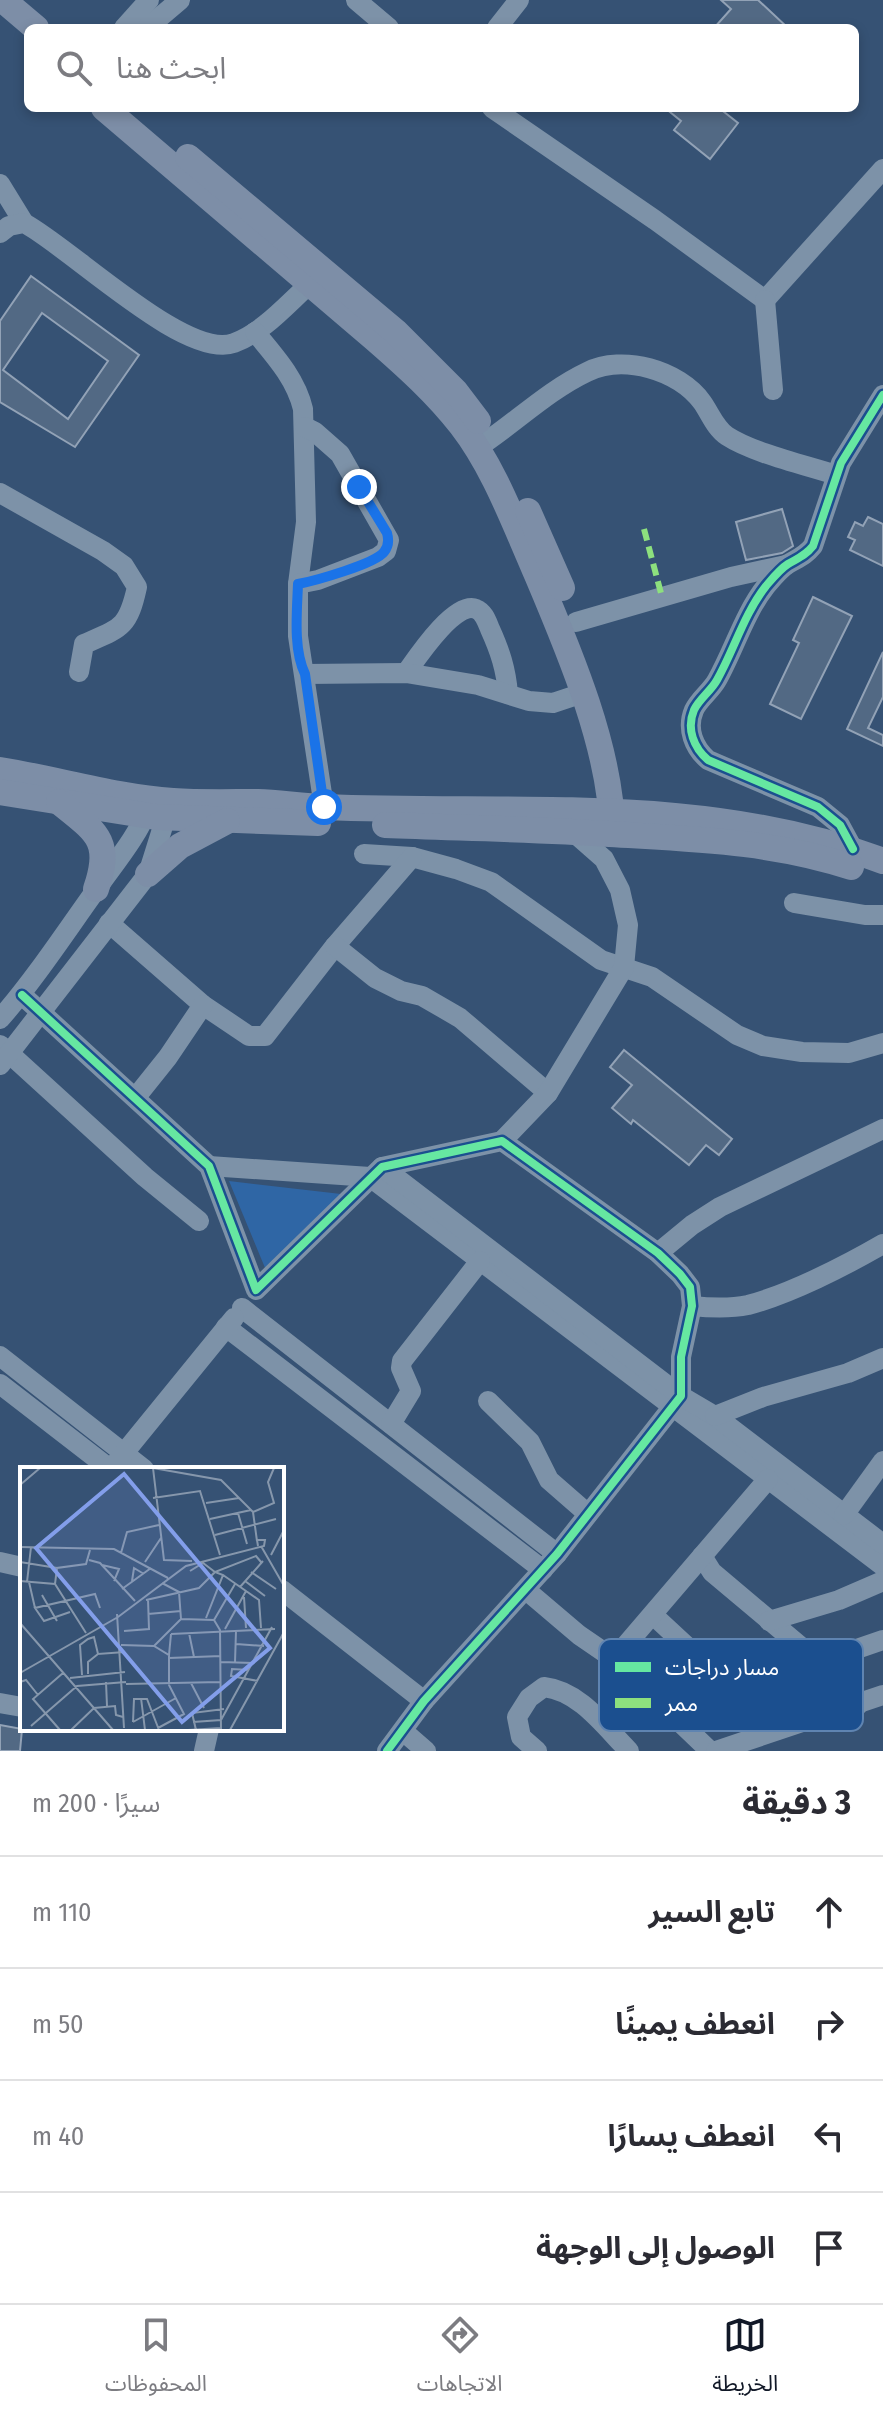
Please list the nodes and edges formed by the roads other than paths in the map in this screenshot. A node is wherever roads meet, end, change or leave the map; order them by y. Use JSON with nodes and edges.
{"nodes":[{"id":1,"x":3,"y":0,"type":"edge"},
{"id":2,"x":149,"y":0,"type":"edge"},
{"id":3,"x":180,"y":0,"type":"edge"},
{"id":4,"x":356,"y":0,"type":"edge"},
{"id":5,"x":519,"y":0,"type":"edge"},
{"id":6,"x":0,"y":20,"type":"edge"},
{"id":7,"x":31,"y":24,"type":"edge"},
{"id":8,"x":128,"y":24,"type":"edge"},
{"id":9,"x":152,"y":24,"type":"edge"},
{"id":10,"x":384,"y":24,"type":"edge"},
{"id":11,"x":500,"y":24,"type":"edge"},
{"id":12,"x":24,"y":41,"type":"edge"},
{"id":13,"x":109,"y":112,"type":"edge"},
{"id":14,"x":134,"y":112,"type":"edge"},
{"id":15,"x":498,"y":112,"type":"edge"},
{"id":16,"x":883,"y":169,"type":"edge"},
{"id":17,"x":0,"y":184,"type":"edge"},
{"id":18,"x":218,"y":194,"type":"junction"},
{"id":19,"x":24,"y":223,"type":"junction"},
{"id":20,"x":0,"y":233,"type":"edge"},
{"id":21,"x":312,"y":282,"type":"junction"},
{"id":22,"x":765,"y":300,"type":"junction"},
{"id":23,"x":255,"y":332,"type":"junction"},
{"id":24,"x":773,"y":390,"type":"dead end"},
{"id":25,"x":883,"y":395,"type":"edge"},
{"id":26,"x":305,"y":427,"type":"junction"},
{"id":27,"x":484,"y":443,"type":"junction"},
{"id":28,"x":836,"y":475,"type":"junction"},
{"id":29,"x":0,"y":493,"type":"edge"},
{"id":30,"x":786,"y":565,"type":"junction"},
{"id":31,"x":298,"y":584,"type":"junction"},
{"id":32,"x":576,"y":622,"type":"junction"},
{"id":33,"x":79,"y":672,"type":"dead end"},
{"id":34,"x":406,"y":673,"type":"junction"},
{"id":35,"x":305,"y":674,"type":"junction"},
{"id":36,"x":583,"y":693,"type":"junction"},
{"id":37,"x":508,"y":694,"type":"junction"},
{"id":38,"x":0,"y":770,"type":"edge"},
{"id":39,"x":0,"y":792,"type":"edge"},
{"id":40,"x":59,"y":802,"type":"junction"},
{"id":41,"x":324,"y":807,"type":"junction"},
{"id":42,"x":159,"y":808,"type":"junction"},
{"id":43,"x":227,"y":821,"type":"junction"},
{"id":44,"x":621,"y":823,"type":"junction"},
{"id":45,"x":571,"y":830,"type":"junction"},
{"id":46,"x":853,"y":849,"type":"junction"},
{"id":47,"x":364,"y":854,"type":"dead end"},
{"id":48,"x":412,"y":857,"type":"junction"},
{"id":49,"x":883,"y":861,"type":"edge"},
{"id":50,"x":148,"y":874,"type":"junction"},
{"id":51,"x":883,"y":879,"type":"edge"},
{"id":52,"x":96,"y":889,"type":"junction"},
{"id":53,"x":794,"y":903,"type":"dead end"},
{"id":54,"x":883,"y":915,"type":"edge"},
{"id":55,"x":109,"y":923,"type":"junction"},
{"id":56,"x":335,"y":946,"type":"junction"},
{"id":57,"x":624,"y":967,"type":"junction"},
{"id":58,"x":22,"y":995,"type":"junction"},
{"id":59,"x":203,"y":1005,"type":"junction"},
{"id":60,"x":41,"y":1011,"type":"junction"},
{"id":61,"x":0,"y":1019,"type":"edge"},
{"id":62,"x":883,"y":1043,"type":"edge"},
{"id":63,"x":3,"y":1055,"type":"edge"},
{"id":64,"x":548,"y":1093,"type":"junction"},
{"id":65,"x":136,"y":1097,"type":"junction"},
{"id":66,"x":883,"y":1129,"type":"edge"},
{"id":67,"x":502,"y":1141,"type":"junction"},
{"id":68,"x":209,"y":1166,"type":"junction"},
{"id":69,"x":376,"y":1172,"type":"junction"},
{"id":70,"x":199,"y":1221,"type":"dead end"},
{"id":71,"x":658,"y":1253,"type":"junction"},
{"id":72,"x":880,"y":1253,"type":"edge"},
{"id":73,"x":480,"y":1261,"type":"junction"},
{"id":74,"x":256,"y":1290,"type":"junction"},
{"id":75,"x":692,"y":1306,"type":"junction"},
{"id":76,"x":242,"y":1308,"type":"junction"},
{"id":77,"x":226,"y":1327,"type":"junction"},
{"id":78,"x":0,"y":1356,"type":"edge"},
{"id":79,"x":883,"y":1358,"type":"edge"},
{"id":80,"x":0,"y":1384,"type":"edge"},
{"id":81,"x":488,"y":1401,"type":"dead end"},
{"id":82,"x":676,"y":1401,"type":"junction"},
{"id":83,"x":715,"y":1416,"type":"junction"},
{"id":84,"x":391,"y":1424,"type":"junction"},
{"id":85,"x":124,"y":1452,"type":"junction"},
{"id":86,"x":883,"y":1461,"type":"edge"},
{"id":87,"x":108,"y":1467,"type":"edge"},
{"id":88,"x":113,"y":1467,"type":"edge"},
{"id":89,"x":142,"y":1467,"type":"edge"},
{"id":90,"x":768,"y":1479,"type":"junction"},
{"id":91,"x":588,"y":1514,"type":"junction"},
{"id":92,"x":844,"y":1515,"type":"junction"},
{"id":93,"x":883,"y":1544,"type":"edge"},
{"id":94,"x":557,"y":1554,"type":"junction"},
{"id":95,"x":702,"y":1556,"type":"junction"},
{"id":96,"x":0,"y":1562,"type":"edge"},
{"id":97,"x":883,"y":1566,"type":"edge"},
{"id":98,"x":20,"y":1567,"type":"edge"},
{"id":99,"x":543,"y":1570,"type":"junction"},
{"id":100,"x":883,"y":1581,"type":"edge"},
{"id":101,"x":526,"y":1590,"type":"junction"},
{"id":102,"x":284,"y":1592,"type":"edge"},
{"id":103,"x":653,"y":1615,"type":"junction"},
{"id":104,"x":769,"y":1621,"type":"junction"},
{"id":105,"x":632,"y":1639,"type":"edge"},
{"id":106,"x":679,"y":1639,"type":"edge"},
{"id":107,"x":791,"y":1639,"type":"edge"},
{"id":108,"x":883,"y":1640,"type":"edge"},
{"id":109,"x":863,"y":1647,"type":"edge"},
{"id":110,"x":599,"y":1649,"type":"edge"},
{"id":111,"x":883,"y":1695,"type":"edge"},
{"id":112,"x":424,"y":1701,"type":"junction"},
{"id":113,"x":0,"y":1703,"type":"edge"},
{"id":114,"x":863,"y":1703,"type":"edge"},
{"id":115,"x":20,"y":1707,"type":"edge"},
{"id":116,"x":599,"y":1722,"type":"edge"},
{"id":117,"x":209,"y":1731,"type":"edge"},
{"id":118,"x":403,"y":1731,"type":"junction"},
{"id":119,"x":608,"y":1731,"type":"edge"},
{"id":120,"x":689,"y":1731,"type":"edge"},
{"id":121,"x":774,"y":1731,"type":"edge"},
{"id":122,"x":204,"y":1751,"type":"edge"},
{"id":123,"x":387,"y":1751,"type":"edge"},
{"id":124,"x":426,"y":1751,"type":"edge"},
{"id":125,"x":537,"y":1751,"type":"edge"},
{"id":126,"x":629,"y":1751,"type":"edge"},
{"id":127,"x":710,"y":1751,"type":"edge"},
{"id":128,"x":716,"y":1751,"type":"edge"}],
"edges":[{"from":1,"to":7,"type":"main road"},
{"from":2,"to":8,"type":"street"},
{"from":3,"to":9,"type":"street"},
{"from":4,"to":10,"type":"street"},
{"from":5,"to":11,"type":"street"},
{"from":6,"to":12,"type":"main road"},
{"from":13,"to":18,"type":"main road"},
{"from":14,"to":18,"type":"main road"},
{"from":15,"to":22,"type":"street"},
{"from":16,"to":22,"type":"street"},
{"from":17,"to":19,"type":"street"},
{"from":18,"to":21,"type":"main road"},
{"from":18,"to":27,"type":"main road"},
{"from":19,"to":20,"type":"street"},
{"from":19,"to":23,"type":"street"},
{"from":21,"to":23,"type":"street"},
{"from":21,"to":27,"type":"main road"},
{"from":22,"to":24,"type":"street"},
{"from":23,"to":26,"type":"street"},
{"from":25,"to":28,"type":"street"},
{"from":26,"to":31,"type":"street"},
{"from":26,"to":31,"type":"street"},
{"from":27,"to":28,"type":"street"},
{"from":27,"to":32,"type":"main road"},
{"from":27,"to":36,"type":"main road"},
{"from":28,"to":30,"type":"street"},
{"from":29,"to":33,"type":"street"},
{"from":30,"to":32,"type":"street"},
{"from":30,"to":46,"type":"street"},
{"from":31,"to":35,"type":"street"},
{"from":32,"to":44,"type":"main road"},
{"from":34,"to":35,"type":"street"},
{"from":34,"to":37,"type":"street"},
{"from":34,"to":37,"type":"street"},
{"from":35,"to":41,"type":"street"},
{"from":36,"to":37,"type":"street"},
{"from":36,"to":44,"type":"main road"},
{"from":38,"to":42,"type":"main road"},
{"from":39,"to":40,"type":"main road"},
{"from":40,"to":42,"type":"main road"},
{"from":40,"to":52,"type":"main road"},
{"from":41,"to":42,"type":"main road"},
{"from":41,"to":44,"type":"main road"},
{"from":42,"to":43,"type":"main road"},
{"from":42,"to":50,"type":"street"},
{"from":42,"to":52,"type":"street"},
{"from":43,"to":45,"type":"main road"},
{"from":43,"to":50,"type":"main road"},
{"from":44,"to":45,"type":"main road"},
{"from":44,"to":46,"type":"main road"},
{"from":44,"to":51,"type":"main road"},
{"from":45,"to":57,"type":"street"},
{"from":46,"to":49,"type":"main road"},
{"from":47,"to":48,"type":"street"},
{"from":48,"to":56,"type":"street"},
{"from":48,"to":57,"type":"street"},
{"from":50,"to":55,"type":"street"},
{"from":52,"to":58,"type":"street"},
{"from":53,"to":54,"type":"street"},
{"from":55,"to":59,"type":"street"},
{"from":55,"to":60,"type":"street"},
{"from":56,"to":59,"type":"street"},
{"from":56,"to":64,"type":"street"},
{"from":57,"to":62,"type":"street"},
{"from":57,"to":64,"type":"street"},
{"from":58,"to":60,"type":"street"},
{"from":58,"to":61,"type":"street"},
{"from":59,"to":65,"type":"street"},
{"from":60,"to":63,"type":"street"},
{"from":60,"to":65,"type":"street"},
{"from":63,"to":70,"type":"street"},
{"from":64,"to":67,"type":"street"},
{"from":65,"to":68,"type":"street"},
{"from":66,"to":71,"type":"street"},
{"from":67,"to":69,"type":"street"},
{"from":67,"to":71,"type":"street"},
{"from":68,"to":69,"type":"street"},
{"from":68,"to":74,"type":"street"},
{"from":69,"to":73,"type":"street"},
{"from":69,"to":74,"type":"street"},
{"from":69,"to":82,"type":"street"},
{"from":71,"to":75,"type":"street"},
{"from":72,"to":75,"type":"street"},
{"from":73,"to":82,"type":"street"},
{"from":73,"to":84,"type":"street"},
{"from":74,"to":76,"type":"street"},
{"from":75,"to":82,"type":"street"},
{"from":76,"to":77,"type":"street"},
{"from":76,"to":84,"type":"street"},
{"from":77,"to":85,"type":"street"},
{"from":77,"to":99,"type":"street"},
{"from":78,"to":85,"type":"street"},
{"from":79,"to":83,"type":"street"},
{"from":80,"to":87,"type":"street"},
{"from":81,"to":91,"type":"street"},
{"from":82,"to":83,"type":"street"},
{"from":82,"to":90,"type":"street"},
{"from":82,"to":91,"type":"street"},
{"from":83,"to":92,"type":"street"},
{"from":84,"to":94,"type":"street"},
{"from":85,"to":88,"type":"street"},
{"from":85,"to":89,"type":"street"},
{"from":86,"to":92,"type":"street"},
{"from":90,"to":95,"type":"street"},
{"from":90,"to":97,"type":"street"},
{"from":91,"to":94,"type":"street"},
{"from":92,"to":93,"type":"street"},
{"from":94,"to":99,"type":"street"},
{"from":95,"to":103,"type":"street"},
{"from":95,"to":104,"type":"street"},
{"from":96,"to":98,"type":"street"},
{"from":99,"to":101,"type":"street"},
{"from":100,"to":104,"type":"street"},
{"from":101,"to":110,"type":"street"},
{"from":101,"to":112,"type":"street"},
{"from":102,"to":112,"type":"street"},
{"from":103,"to":105,"type":"street"},
{"from":103,"to":106,"type":"street"},
{"from":104,"to":107,"type":"street"},
{"from":108,"to":109,"type":"street"},
{"from":111,"to":114,"type":"street"},
{"from":112,"to":118,"type":"street"},
{"from":113,"to":115,"type":"street"},
{"from":116,"to":125,"type":"street"},
{"from":117,"to":122,"type":"street"},
{"from":118,"to":123,"type":"street"},
{"from":118,"to":124,"type":"street"},
{"from":119,"to":126,"type":"street"},
{"from":120,"to":127,"type":"street"},
{"from":121,"to":128,"type":"street"}]}
